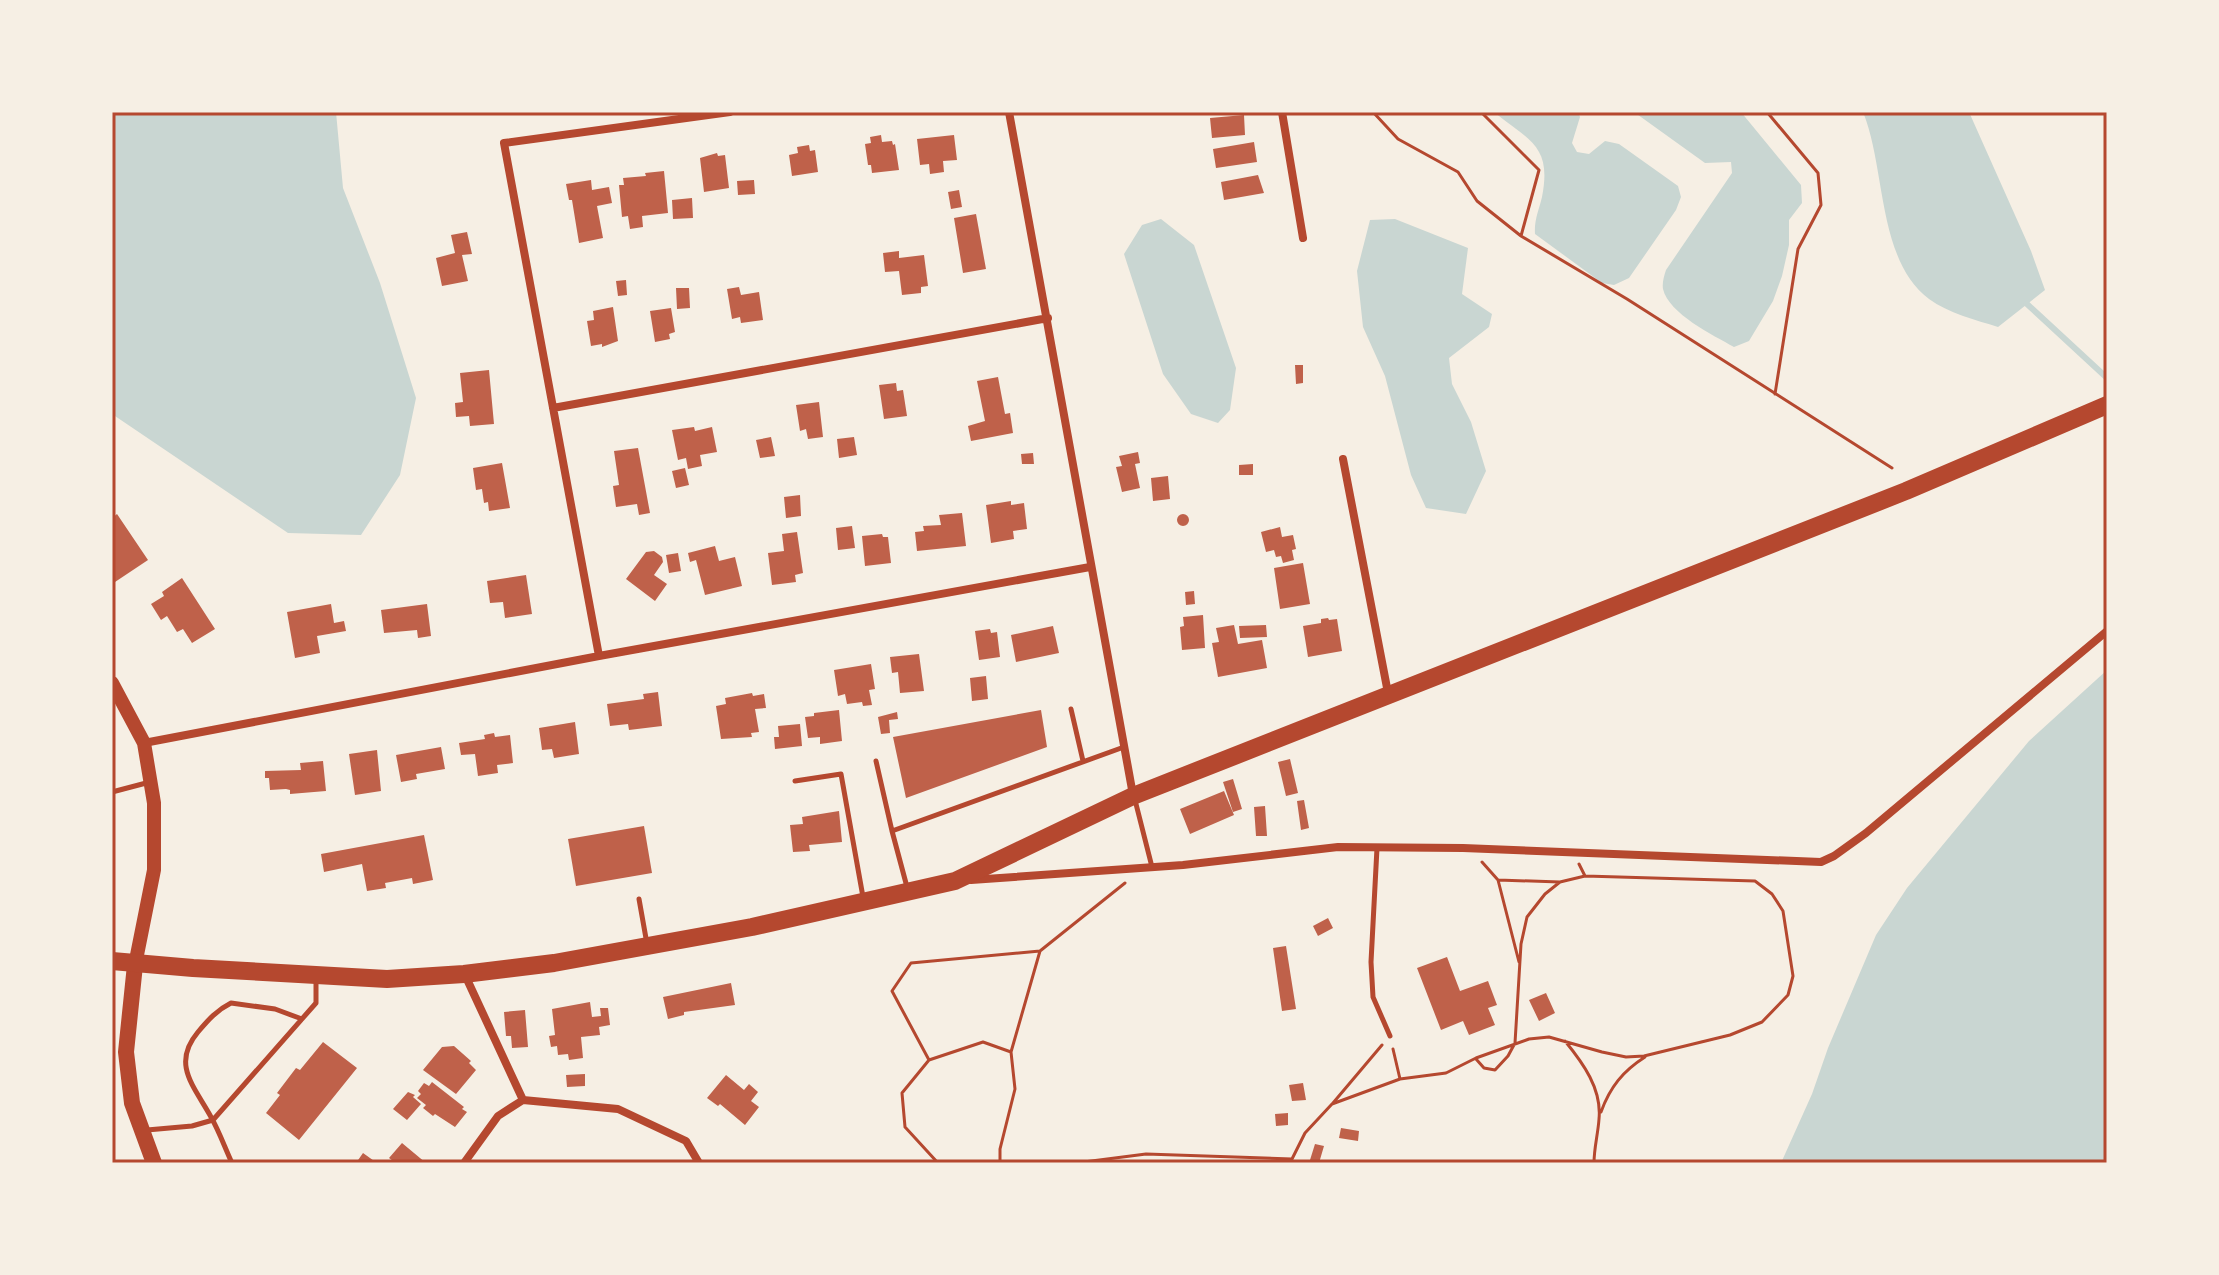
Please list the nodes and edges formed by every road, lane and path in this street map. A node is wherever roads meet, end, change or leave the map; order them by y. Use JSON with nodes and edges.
{"nodes":[{"id":1,"x":730,"y":112,"type":"edge"},
{"id":2,"x":1009,"y":112,"type":"edge"},
{"id":3,"x":1282,"y":112,"type":"edge"},
{"id":4,"x":1373,"y":112,"type":"edge"},
{"id":5,"x":1481,"y":112,"type":"edge"},
{"id":6,"x":1767,"y":112,"type":"edge"},
{"id":7,"x":1521,"y":236,"type":"junction"},
{"id":8,"x":1303,"y":238,"type":"dead end"},
{"id":9,"x":1048,"y":318,"type":"junction"},
{"id":10,"x":1775,"y":394,"type":"junction"},
{"id":11,"x":2107,"y":405,"type":"edge"},
{"id":12,"x":553,"y":408,"type":"junction"},
{"id":13,"x":1343,"y":459,"type":"dead end"},
{"id":14,"x":1892,"y":468,"type":"dead end"},
{"id":15,"x":1090,"y":567,"type":"junction"},
{"id":16,"x":2107,"y":631,"type":"edge"},
{"id":17,"x":599,"y":656,"type":"junction"},
{"id":18,"x":112,"y":683,"type":"edge"},
{"id":19,"x":1388,"y":693,"type":"junction"},
{"id":20,"x":1071,"y":709,"type":"dead end"},
{"id":21,"x":144,"y":743,"type":"junction"},
{"id":22,"x":1124,"y":747,"type":"junction"},
{"id":23,"x":876,"y":761,"type":"dead end"},
{"id":24,"x":1083,"y":761,"type":"junction"},
{"id":25,"x":795,"y":781,"type":"dead end"},
{"id":26,"x":150,"y":782,"type":"junction"},
{"id":27,"x":112,"y":792,"type":"edge"},
{"id":28,"x":1133,"y":796,"type":"junction"},
{"id":29,"x":892,"y":831,"type":"junction"},
{"id":30,"x":1377,"y":848,"type":"junction"},
{"id":31,"x":1482,"y":849,"type":"junction"},
{"id":32,"x":1577,"y":861,"type":"dead end"},
{"id":33,"x":1152,"y":867,"type":"junction"},
{"id":34,"x":1585,"y":876,"type":"junction"},
{"id":35,"x":1128,"y":880,"type":"dead end"},
{"id":36,"x":1498,"y":880,"type":"junction"},
{"id":37,"x":955,"y":881,"type":"junction"},
{"id":38,"x":1560,"y":882,"type":"junction"},
{"id":39,"x":908,"y":891,"type":"junction"},
{"id":40,"x":639,"y":899,"type":"dead end"},
{"id":41,"x":863,"y":902,"type":"junction"},
{"id":42,"x":647,"y":945,"type":"junction"},
{"id":43,"x":1040,"y":951,"type":"junction"},
{"id":44,"x":112,"y":961,"type":"edge"},
{"id":45,"x":135,"y":965,"type":"junction"},
{"id":46,"x":1521,"y":970,"type":"junction"},
{"id":47,"x":317,"y":974,"type":"junction"},
{"id":48,"x":464,"y":974,"type":"junction"},
{"id":49,"x":302,"y":1019,"type":"junction"},
{"id":50,"x":1390,"y":1036,"type":"junction"},
{"id":51,"x":1565,"y":1040,"type":"junction"},
{"id":52,"x":1515,"y":1043,"type":"junction"},
{"id":53,"x":1011,"y":1052,"type":"junction"},
{"id":54,"x":1648,"y":1056,"type":"junction"},
{"id":55,"x":1476,"y":1058,"type":"junction"},
{"id":56,"x":929,"y":1060,"type":"junction"},
{"id":57,"x":1400,"y":1079,"type":"junction"},
{"id":58,"x":523,"y":1100,"type":"junction"},
{"id":59,"x":1332,"y":1104,"type":"junction"},
{"id":60,"x":1600,"y":1115,"type":"junction"},
{"id":61,"x":213,"y":1120,"type":"junction"},
{"id":62,"x":142,"y":1131,"type":"junction"},
{"id":63,"x":1291,"y":1161,"type":"edge"},
{"id":64,"x":154,"y":1163,"type":"edge"},
{"id":65,"x":232,"y":1163,"type":"edge"},
{"id":66,"x":464,"y":1163,"type":"edge"},
{"id":67,"x":699,"y":1163,"type":"edge"},
{"id":68,"x":938,"y":1163,"type":"edge"},
{"id":69,"x":1000,"y":1163,"type":"edge"},
{"id":70,"x":1076,"y":1163,"type":"edge"},
{"id":71,"x":1594,"y":1163,"type":"edge"}],
"edges":[{"from":1,"to":12,"type":"street"},
{"from":2,"to":9,"type":"street"},
{"from":3,"to":8,"type":"street"},
{"from":4,"to":7,"type":"path"},
{"from":5,"to":7,"type":"path"},
{"from":6,"to":10,"type":"path"},
{"from":7,"to":10,"type":"path"},
{"from":9,"to":12,"type":"street"},
{"from":9,"to":15,"type":"street"},
{"from":10,"to":14,"type":"path"},
{"from":11,"to":19,"type":"main road"},
{"from":12,"to":17,"type":"street"},
{"from":13,"to":19,"type":"street"},
{"from":15,"to":17,"type":"street"},
{"from":15,"to":22,"type":"street"},
{"from":16,"to":31,"type":"street"},
{"from":17,"to":21,"type":"street"},
{"from":18,"to":21,"type":"street"},
{"from":19,"to":28,"type":"main road"},
{"from":20,"to":24,"type":"lane"},
{"from":21,"to":26,"type":"street"},
{"from":22,"to":24,"type":"lane"},
{"from":22,"to":28,"type":"street"},
{"from":23,"to":29,"type":"lane"},
{"from":24,"to":29,"type":"lane"},
{"from":25,"to":41,"type":"lane"},
{"from":26,"to":27,"type":"lane"},
{"from":26,"to":45,"type":"street"},
{"from":28,"to":33,"type":"lane"},
{"from":28,"to":37,"type":"main road"},
{"from":29,"to":39,"type":"lane"},
{"from":30,"to":31,"type":"street"},
{"from":30,"to":33,"type":"street"},
{"from":30,"to":50,"type":"lane"},
{"from":31,"to":36,"type":"path"},
{"from":32,"to":34,"type":"path"},
{"from":33,"to":37,"type":"street"},
{"from":34,"to":38,"type":"path"},
{"from":34,"to":54,"type":"path"},
{"from":35,"to":43,"type":"path"},
{"from":36,"to":38,"type":"path"},
{"from":36,"to":46,"type":"path"},
{"from":37,"to":39,"type":"main road"},
{"from":38,"to":46,"type":"path"},
{"from":39,"to":41,"type":"main road"},
{"from":40,"to":42,"type":"lane"},
{"from":41,"to":42,"type":"main road"},
{"from":42,"to":48,"type":"main road"},
{"from":43,"to":53,"type":"path"},
{"from":43,"to":56,"type":"path"},
{"from":44,"to":45,"type":"main road"},
{"from":45,"to":47,"type":"main road"},
{"from":45,"to":62,"type":"main road"},
{"from":46,"to":52,"type":"path"},
{"from":47,"to":48,"type":"main road"},
{"from":47,"to":49,"type":"lane"},
{"from":48,"to":58,"type":"street"},
{"from":49,"to":61,"type":"lane"},
{"from":49,"to":61,"type":"lane"},
{"from":50,"to":57,"type":"path"},
{"from":50,"to":59,"type":"path"},
{"from":51,"to":52,"type":"path"},
{"from":51,"to":54,"type":"path"},
{"from":51,"to":60,"type":"path"},
{"from":52,"to":55,"type":"path"},
{"from":52,"to":55,"type":"path"},
{"from":53,"to":56,"type":"path"},
{"from":53,"to":69,"type":"path"},
{"from":54,"to":60,"type":"path"},
{"from":55,"to":57,"type":"path"},
{"from":56,"to":68,"type":"path"},
{"from":57,"to":59,"type":"path"},
{"from":58,"to":66,"type":"street"},
{"from":58,"to":67,"type":"street"},
{"from":59,"to":63,"type":"path"},
{"from":60,"to":71,"type":"path"},
{"from":61,"to":62,"type":"lane"},
{"from":61,"to":65,"type":"lane"},
{"from":62,"to":64,"type":"main road"},
{"from":63,"to":70,"type":"path"}]}
